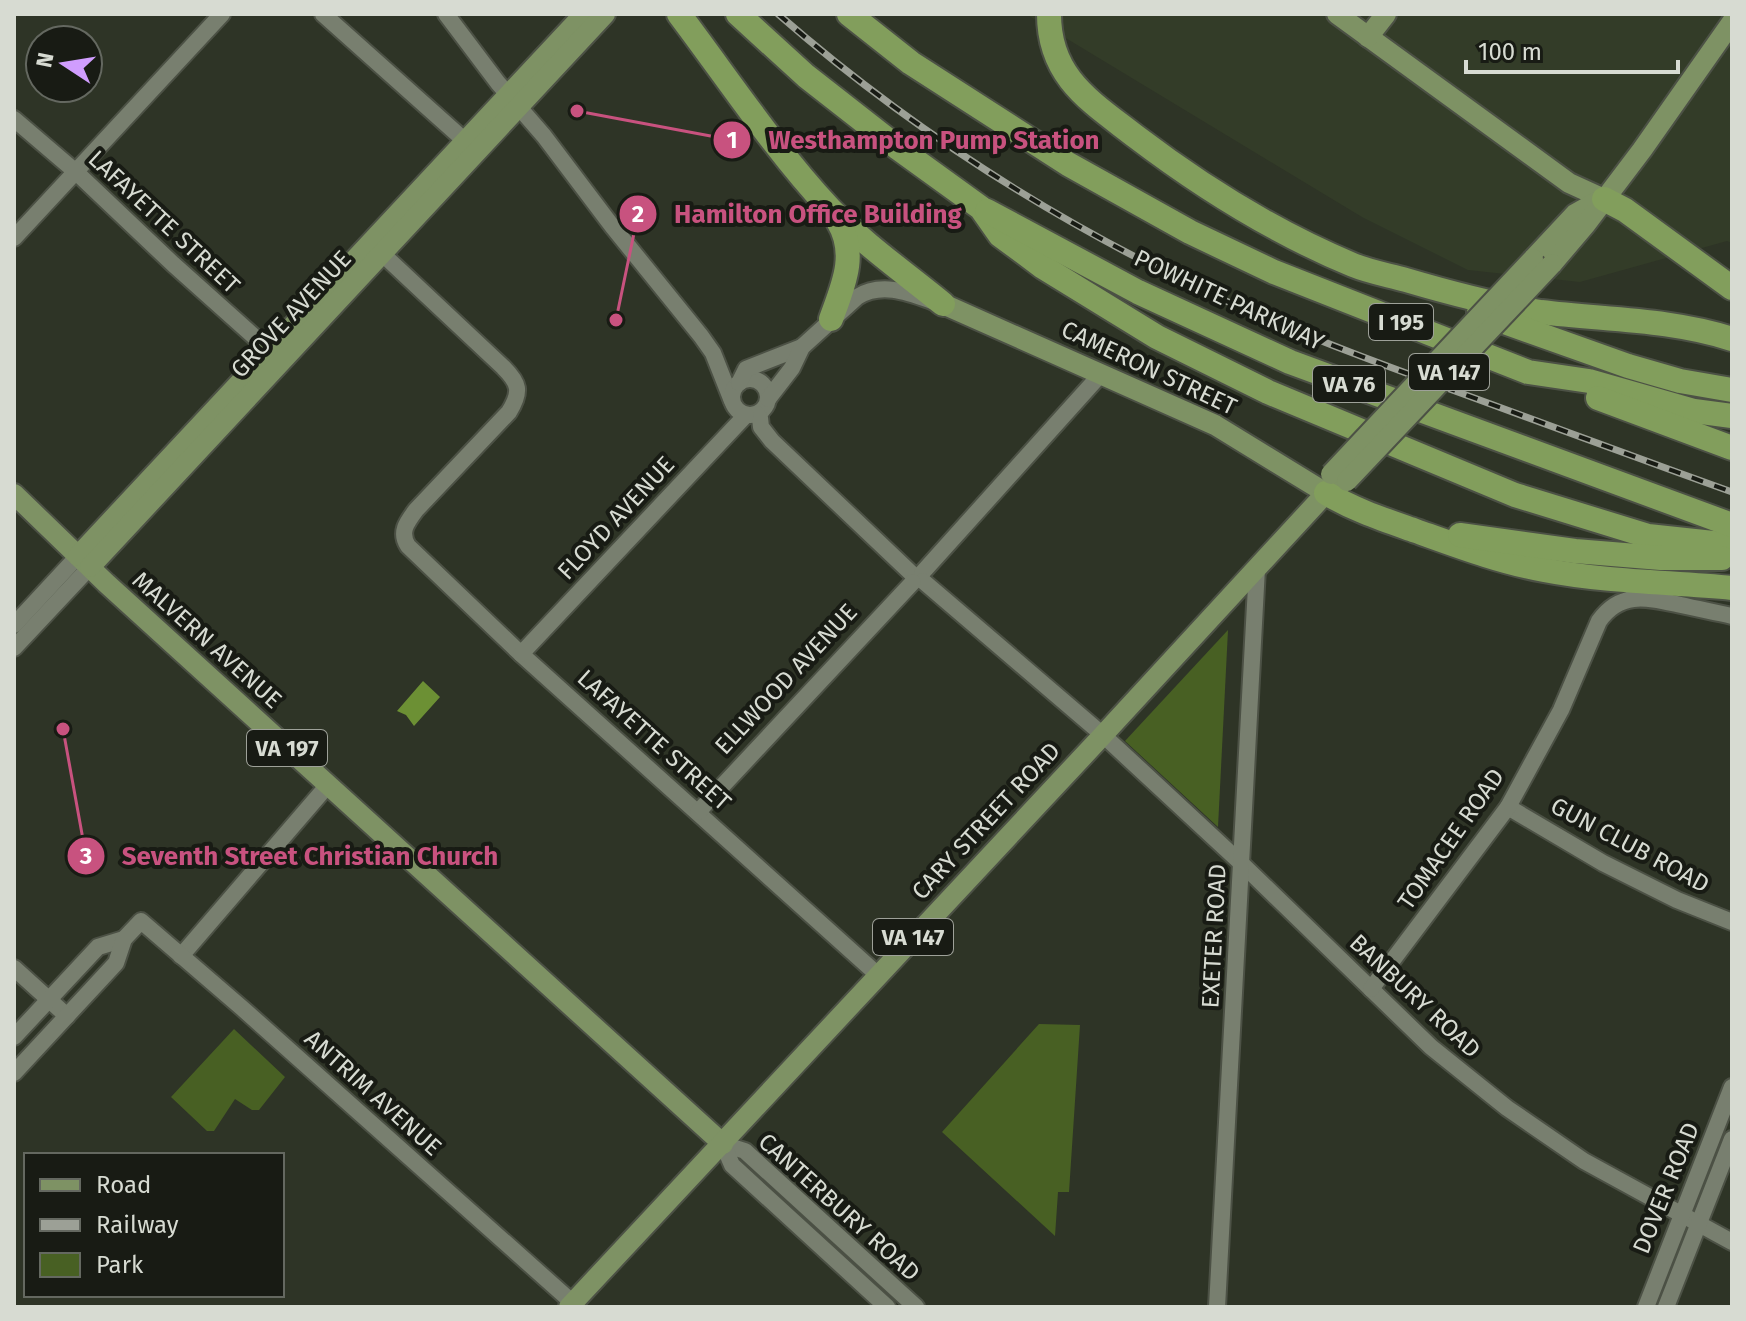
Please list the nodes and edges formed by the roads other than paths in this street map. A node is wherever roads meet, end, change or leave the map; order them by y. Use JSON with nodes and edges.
{"nodes":[{"id":1,"x":222,"y":14,"type":"edge"},
{"id":2,"x":323,"y":14,"type":"edge"},
{"id":3,"x":446,"y":14,"type":"edge"},
{"id":4,"x":584,"y":14,"type":"edge"},
{"id":5,"x":605,"y":14,"type":"edge"},
{"id":6,"x":679,"y":14,"type":"edge"},
{"id":7,"x":738,"y":14,"type":"edge"},
{"id":8,"x":849,"y":14,"type":"edge"},
{"id":9,"x":872,"y":14,"type":"edge"},
{"id":10,"x":1049,"y":14,"type":"edge"},
{"id":11,"x":1337,"y":14,"type":"edge"},
{"id":12,"x":1386,"y":14,"type":"edge"},
{"id":13,"x":1732,"y":22,"type":"edge"},
{"id":14,"x":1368,"y":37,"type":"junction"},
{"id":15,"x":911,"y":63,"type":"junction"},
{"id":16,"x":513,"y":101,"type":"junction"},
{"id":17,"x":14,"y":119,"type":"edge"},
{"id":18,"x":471,"y":146,"type":"junction"},
{"id":19,"x":76,"y":172,"type":"junction"},
{"id":20,"x":1604,"y":199,"type":"junction"},
{"id":21,"x":981,"y":208,"type":"junction"},
{"id":22,"x":830,"y":209,"type":"junction"},
{"id":23,"x":14,"y":238,"type":"edge"},
{"id":24,"x":376,"y":248,"type":"junction"},
{"id":25,"x":1393,"y":276,"type":"junction"},
{"id":26,"x":1732,"y":288,"type":"edge"},
{"id":27,"x":943,"y":304,"type":"junction"},
{"id":28,"x":831,"y":319,"type":"junction"},
{"id":29,"x":1732,"y":339,"type":"edge"},
{"id":30,"x":802,"y":347,"type":"junction"},
{"id":31,"x":713,"y":353,"type":"junction"},
{"id":32,"x":276,"y":356,"type":"junction"},
{"id":33,"x":1528,"y":372,"type":"junction"},
{"id":34,"x":1101,"y":374,"type":"junction"},
{"id":35,"x":747,"y":377,"type":"junction"},
{"id":36,"x":1732,"y":390,"type":"edge"},
{"id":37,"x":768,"y":399,"type":"junction"},
{"id":38,"x":732,"y":401,"type":"junction"},
{"id":39,"x":752,"y":414,"type":"junction"},
{"id":40,"x":1732,"y":416,"type":"edge"},
{"id":41,"x":1732,"y":448,"type":"edge"},
{"id":42,"x":1334,"y":483,"type":"junction"},
{"id":43,"x":14,"y":494,"type":"edge"},
{"id":44,"x":1732,"y":525,"type":"edge"},
{"id":45,"x":1414,"y":530,"type":"junction"},
{"id":46,"x":1732,"y":545,"type":"edge"},
{"id":47,"x":1667,"y":549,"type":"junction"},
{"id":48,"x":1732,"y":557,"type":"edge"},
{"id":49,"x":84,"y":562,"type":"junction"},
{"id":50,"x":1257,"y":568,"type":"junction"},
{"id":51,"x":917,"y":578,"type":"junction"},
{"id":52,"x":1732,"y":588,"type":"edge"},
{"id":53,"x":1732,"y":616,"type":"edge"},
{"id":54,"x":14,"y":625,"type":"edge"},
{"id":55,"x":14,"y":648,"type":"edge"},
{"id":56,"x":521,"y":654,"type":"junction"},
{"id":57,"x":1103,"y":735,"type":"junction"},
{"id":58,"x":328,"y":785,"type":"junction"},
{"id":59,"x":1508,"y":807,"type":"junction"},
{"id":60,"x":698,"y":812,"type":"junction"},
{"id":61,"x":1242,"y":864,"type":"junction"},
{"id":62,"x":1732,"y":922,"type":"edge"},
{"id":63,"x":124,"y":939,"type":"junction"},
{"id":64,"x":181,"y":956,"type":"junction"},
{"id":65,"x":14,"y":968,"type":"edge"},
{"id":66,"x":878,"y":975,"type":"junction"},
{"id":67,"x":1371,"y":989,"type":"junction"},
{"id":68,"x":49,"y":1000,"type":"junction"},
{"id":69,"x":67,"y":1016,"type":"junction"},
{"id":70,"x":14,"y":1037,"type":"edge"},
{"id":71,"x":14,"y":1073,"type":"edge"},
{"id":72,"x":1732,"y":1087,"type":"edge"},
{"id":73,"x":1732,"y":1139,"type":"edge"},
{"id":74,"x":723,"y":1144,"type":"junction"},
{"id":75,"x":1681,"y":1215,"type":"junction"},
{"id":76,"x":1698,"y":1225,"type":"junction"},
{"id":77,"x":1732,"y":1242,"type":"edge"},
{"id":78,"x":571,"y":1305,"type":"edge"},
{"id":79,"x":887,"y":1307,"type":"edge"},
{"id":80,"x":916,"y":1307,"type":"edge"},
{"id":81,"x":1217,"y":1307,"type":"edge"},
{"id":82,"x":1646,"y":1307,"type":"edge"},
{"id":83,"x":1666,"y":1307,"type":"edge"}],
"edges":[{"from":1,"to":19,"type":"street"},
{"from":2,"to":18,"type":"street"},
{"from":3,"to":16,"type":"street"},
{"from":4,"to":16,"type":"main road","name":"GROVE AVENUE"},
{"from":5,"to":16,"type":"main road","name":"GROVE AVENUE"},
{"from":6,"to":22,"type":"highway"},
{"from":7,"to":21,"type":"highway"},
{"from":8,"to":15,"type":"highway","number":"I 195"},
{"from":9,"to":15,"type":"highway"},
{"from":10,"to":25,"type":"highway"},
{"from":11,"to":14,"type":"main road"},
{"from":12,"to":14,"type":"main road"},
{"from":13,"to":20,"type":"main road","number":"VA 147"},
{"from":14,"to":20,"type":"main road"},
{"from":15,"to":33,"type":"highway","number":"I 195"},
{"from":16,"to":18,"type":"main road","name":"GROVE AVENUE"},
{"from":16,"to":31,"type":"street"},
{"from":17,"to":19,"type":"street","name":"LAFAYETTE STREET"},
{"from":18,"to":24,"type":"main road","name":"GROVE AVENUE"},
{"from":19,"to":23,"type":"street"},
{"from":19,"to":32,"type":"street","name":"LAFAYETTE STREET"},
{"from":20,"to":26,"type":"highway"},
{"from":20,"to":42,"type":"main road","number":"VA 147","bridge":true},
{"from":21,"to":44,"type":"highway","name":"POWHITE PARKWAY","number":"VA 76"},
{"from":21,"to":47,"type":"highway"},
{"from":22,"to":27,"type":"highway"},
{"from":22,"to":28,"type":"highway"},
{"from":24,"to":32,"type":"main road","name":"GROVE AVENUE"},
{"from":24,"to":56,"type":"street","name":"LAFAYETTE STREET"},
{"from":25,"to":29,"type":"highway"},
{"from":25,"to":36,"type":"highway"},
{"from":27,"to":28,"type":"street"},
{"from":27,"to":34,"type":"main road","name":"CAMERON STREET"},
{"from":28,"to":30,"type":"street"},
{"from":30,"to":35,"type":"street"},
{"from":30,"to":37,"type":"street"},
{"from":31,"to":35,"type":"street"},
{"from":31,"to":38,"type":"street"},
{"from":32,"to":49,"type":"main road","name":"GROVE AVENUE"},
{"from":33,"to":40,"type":"highway","number":"I 195"},
{"from":33,"to":41,"type":"highway"},
{"from":34,"to":42,"type":"main road","name":"CAMERON STREET"},
{"from":34,"to":51,"type":"street","name":"ELLWOOD AVENUE"},
{"from":35,"to":37,"type":"street"},
{"from":35,"to":38,"type":"street"},
{"from":37,"to":39,"type":"street"},
{"from":38,"to":39,"type":"street"},
{"from":39,"to":51,"type":"street","name":"BANBURY ROAD"},
{"from":39,"to":56,"type":"street","name":"FLOYD AVENUE"},
{"from":42,"to":45,"type":"highway"},
{"from":42,"to":50,"type":"main road","name":"CARY STREET ROAD","number":"VA 147"},
{"from":43,"to":49,"type":"main road","name":"MALVERN AVENUE","number":"VA 197"},
{"from":45,"to":47,"type":"highway"},
{"from":45,"to":52,"type":"highway"},
{"from":46,"to":47,"type":"highway"},
{"from":47,"to":48,"type":"highway"},
{"from":49,"to":54,"type":"street","name":"GROVE AVENUE"},
{"from":49,"to":55,"type":"street","name":"GROVE AVENUE"},
{"from":49,"to":58,"type":"main road","name":"MALVERN AVENUE","number":"VA 197"},
{"from":50,"to":57,"type":"main road","name":"CARY STREET ROAD","number":"VA 147"},
{"from":50,"to":61,"type":"street","name":"EXETER ROAD"},
{"from":51,"to":57,"type":"street","name":"BANBURY ROAD"},
{"from":51,"to":60,"type":"street","name":"ELLWOOD AVENUE"},
{"from":53,"to":59,"type":"street","name":"TOMACEE ROAD"},
{"from":56,"to":60,"type":"street","name":"LAFAYETTE STREET"},
{"from":57,"to":61,"type":"street","name":"BANBURY ROAD"},
{"from":57,"to":66,"type":"main road","name":"CARY STREET ROAD","number":"VA 147"},
{"from":58,"to":64,"type":"street"},
{"from":58,"to":74,"type":"main road","name":"MALVERN AVENUE","number":"VA 197"},
{"from":59,"to":62,"type":"street","name":"GUN CLUB ROAD"},
{"from":59,"to":67,"type":"street","name":"TOMACEE ROAD"},
{"from":60,"to":66,"type":"street","name":"LAFAYETTE STREET"},
{"from":61,"to":67,"type":"street","name":"BANBURY ROAD"},
{"from":61,"to":81,"type":"street","name":"EXETER ROAD"},
{"from":63,"to":64,"type":"street","name":"ANTRIM AVENUE"},
{"from":63,"to":68,"type":"street"},
{"from":63,"to":69,"type":"street"},
{"from":64,"to":78,"type":"street","name":"ANTRIM AVENUE"},
{"from":65,"to":68,"type":"street"},
{"from":66,"to":74,"type":"main road","name":"CARY STREET ROAD","number":"VA 147"},
{"from":67,"to":75,"type":"street","name":"BANBURY ROAD"},
{"from":68,"to":69,"type":"street"},
{"from":68,"to":70,"type":"street"},
{"from":69,"to":71,"type":"street"},
{"from":72,"to":75,"type":"street","name":"DOVER ROAD"},
{"from":73,"to":76,"type":"street","name":"DOVER ROAD"},
{"from":74,"to":78,"type":"main road","name":"CARY STREET ROAD","number":"VA 147"},
{"from":74,"to":79,"type":"street","name":"CANTERBURY ROAD"},
{"from":74,"to":80,"type":"street","name":"CANTERBURY ROAD"},
{"from":75,"to":76,"type":"street","name":"BANBURY ROAD"},
{"from":75,"to":82,"type":"street","name":"DOVER ROAD"},
{"from":76,"to":77,"type":"street","name":"BANBURY ROAD"},
{"from":76,"to":83,"type":"street","name":"DOVER ROAD"}]}
